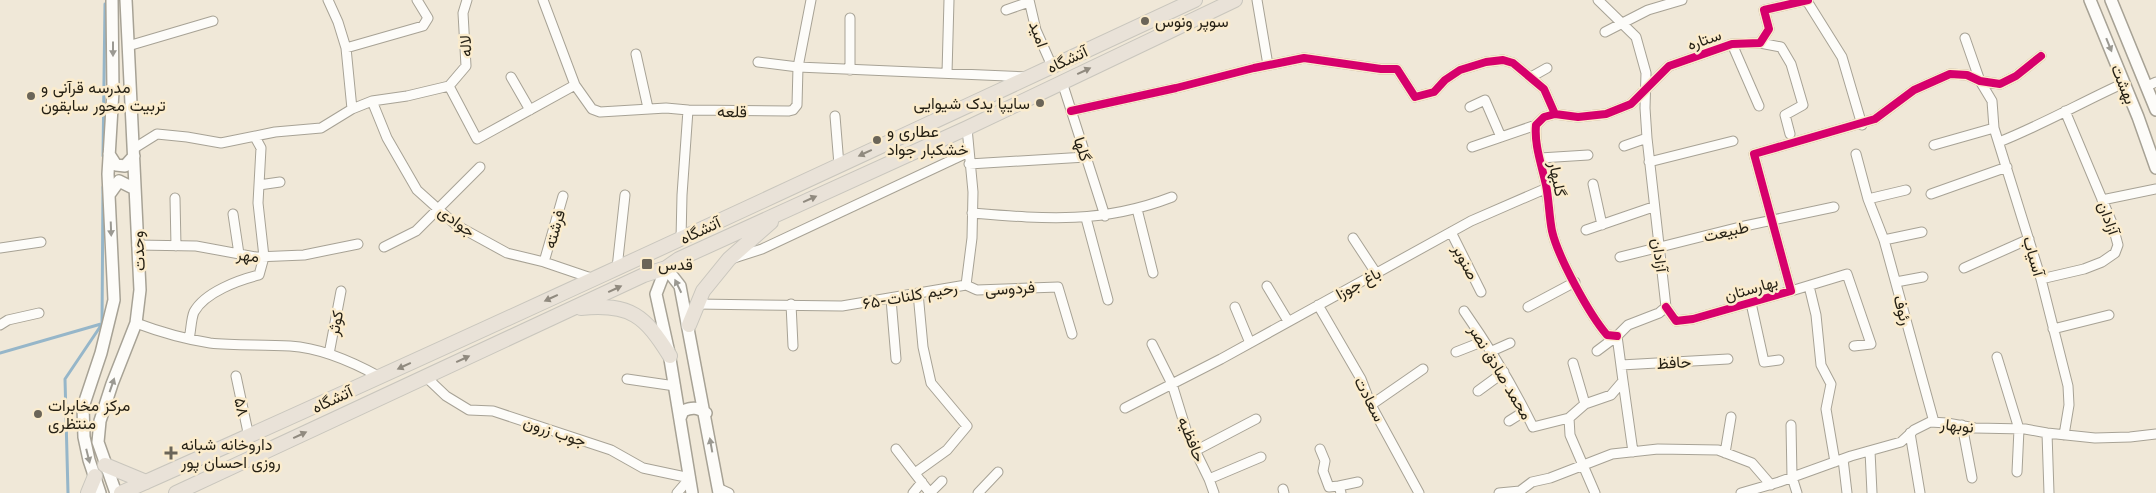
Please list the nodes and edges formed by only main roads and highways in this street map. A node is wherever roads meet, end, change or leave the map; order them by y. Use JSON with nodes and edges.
{"nodes":[{"id":1,"x":112,"y":0,"type":"edge"},
{"id":2,"x":126,"y":0,"type":"edge"},
{"id":3,"x":1196,"y":0,"type":"edge"},
{"id":4,"x":1235,"y":0,"type":"edge"},
{"id":5,"x":2090,"y":0,"type":"edge"},
{"id":6,"x":2111,"y":0,"type":"edge"},
{"id":7,"x":1178,"y":4,"type":"edge"},
{"id":8,"x":1204,"y":14,"type":"junction"},
{"id":9,"x":2152,"y":84,"type":"edge"},
{"id":10,"x":2156,"y":110,"type":"edge"},
{"id":11,"x":133,"y":152,"type":"junction"},
{"id":12,"x":109,"y":154,"type":"junction"},
{"id":13,"x":2156,"y":168,"type":"edge"},
{"id":14,"x":135,"y":189,"type":"junction"},
{"id":15,"x":109,"y":195,"type":"junction"},
{"id":16,"x":784,"y":211,"type":"junction"},
{"id":17,"x":660,"y":249,"type":"junction"},
{"id":18,"x":666,"y":268,"type":"junction"},
{"id":19,"x":571,"y":309,"type":"junction"},
{"id":20,"x":689,"y":325,"type":"junction"},
{"id":21,"x":670,"y":356,"type":"junction"},
{"id":22,"x":706,"y":413,"type":"junction"},
{"id":23,"x":680,"y":418,"type":"junction"},
{"id":24,"x":105,"y":466,"type":"junction"},
{"id":25,"x":95,"y":476,"type":"junction"},
{"id":26,"x":146,"y":482,"type":"junction"},
{"id":27,"x":719,"y":490,"type":"edge"},
{"id":28,"x":88,"y":493,"type":"edge"},
{"id":29,"x":100,"y":493,"type":"edge"},
{"id":30,"x":116,"y":493,"type":"edge"},
{"id":31,"x":121,"y":493,"type":"edge"},
{"id":32,"x":176,"y":493,"type":"edge"},
{"id":33,"x":692,"y":493,"type":"edge"}],
"edges":[{"from":1,"to":12,"type":"main road","name":"وحدت","one_way":true},
{"from":2,"to":11,"type":"main road","name":"وحدت"},
{"from":3,"to":7,"type":"main road","name":"آتشگاه"},
{"from":3,"to":8,"type":"main road"},
{"from":4,"to":8,"type":"main road","name":"آتشگاه"},
{"from":5,"to":13,"type":"main road","name":"بهشت","one_way":true},
{"from":6,"to":9,"type":"main road","name":"بهشت"},
{"from":7,"to":17,"type":"main road","name":"آتشگاه","one_way":true},
{"from":16,"to":8,"type":"main road","name":"آتشگاه","one_way":true},
{"from":9,"to":10,"type":"main road","name":"بهشت"},
{"from":11,"to":12,"type":"main road"},
{"from":11,"to":14,"type":"main road","name":"وحدت"},
{"from":12,"to":15,"type":"main road","name":"وحدت"},
{"from":14,"to":15,"type":"main road"},
{"from":24,"to":14,"type":"main road","name":"وحدت","one_way":true},
{"from":15,"to":25,"type":"main road","name":"وحدت","one_way":true},
{"from":16,"to":18,"type":"main road","name":"آتشگاه"},
{"from":16,"to":20,"type":"main road"},
{"from":17,"to":18,"type":"main road"},
{"from":17,"to":26,"type":"main road","name":"آتشگاه","one_way":true},
{"from":19,"to":18,"type":"main road","name":"آتشگاه","one_way":true},
{"from":20,"to":18,"type":"main road","one_way":true},
{"from":18,"to":21,"type":"main road"},
{"from":19,"to":21,"type":"main road"},
{"from":32,"to":19,"type":"main road","name":"آتشگاه","one_way":true},
{"from":20,"to":22,"type":"main road"},
{"from":21,"to":23,"type":"main road"},
{"from":22,"to":23,"type":"main road"},
{"from":27,"to":22,"type":"main road","one_way":true},
{"from":23,"to":33,"type":"main road"},
{"from":24,"to":26,"type":"main road"},
{"from":24,"to":30,"type":"main road","name":"وحدت"},
{"from":25,"to":28,"type":"main road"},
{"from":25,"to":29,"type":"main road","name":"وحدت"},
{"from":26,"to":31,"type":"main road","name":"آتشگاه"}]}
